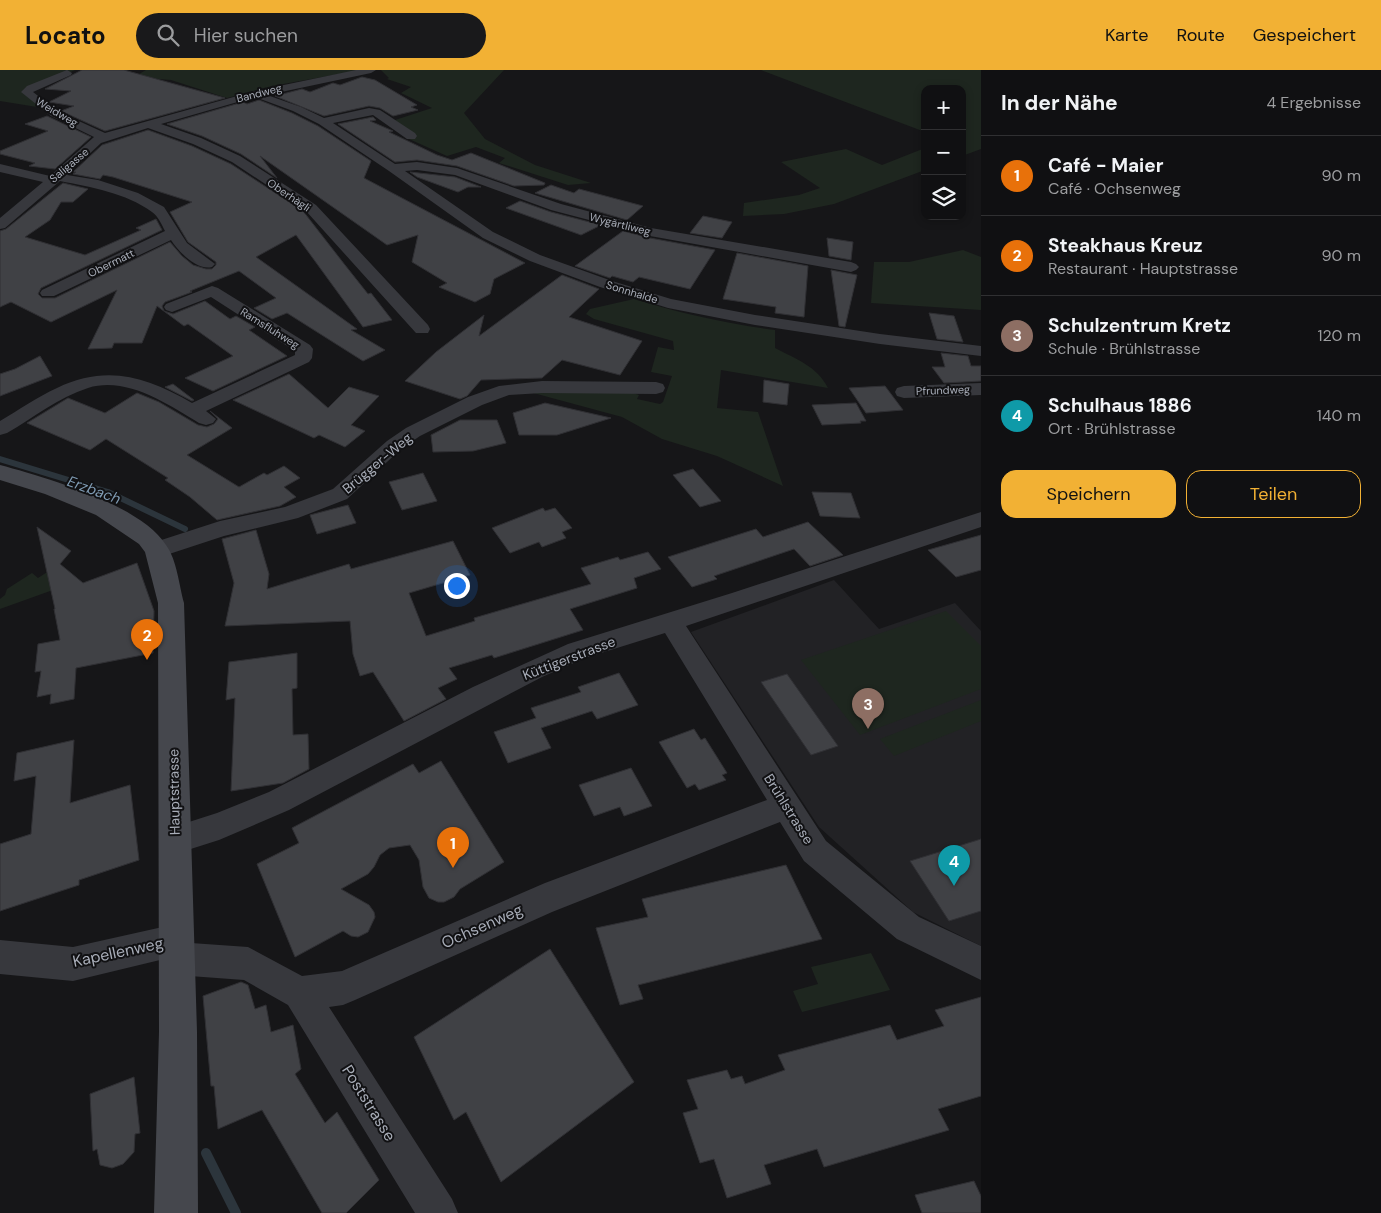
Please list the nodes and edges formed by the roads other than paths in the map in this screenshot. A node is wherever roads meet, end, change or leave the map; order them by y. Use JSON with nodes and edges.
{"nodes":[{"id":1,"x":372,"y":70,"type":"edge"},
{"id":2,"x":67,"y":73,"type":"dead end"},
{"id":3,"x":255,"y":94,"type":"junction"},
{"id":4,"x":323,"y":122,"type":"junction"},
{"id":5,"x":148,"y":124,"type":"junction"},
{"id":6,"x":104,"y":136,"type":"junction"},
{"id":7,"x":411,"y":136,"type":"dead end"},
{"id":8,"x":0,"y":168,"type":"edge"},
{"id":9,"x":393,"y":168,"type":"junction"},
{"id":10,"x":54,"y":178,"type":"junction"},
{"id":11,"x":0,"y":226,"type":"edge"},
{"id":12,"x":173,"y":233,"type":"junction"},
{"id":13,"x":207,"y":264,"type":"dead end"},
{"id":14,"x":852,"y":267,"type":"dead end"},
{"id":15,"x":48,"y":293,"type":"dead end"},
{"id":16,"x":172,"y":307,"type":"dead end"},
{"id":17,"x":422,"y":328,"type":"dead end"},
{"id":18,"x":981,"y":351,"type":"edge"},
{"id":19,"x":656,"y":388,"type":"dead end"},
{"id":20,"x":981,"y":389,"type":"edge"},
{"id":21,"x":904,"y":392,"type":"dead end"},
{"id":22,"x":0,"y":429,"type":"edge"},
{"id":23,"x":0,"y":472,"type":"edge"},
{"id":24,"x":981,"y":519,"type":"edge"},
{"id":25,"x":157,"y":550,"type":"junction"},
{"id":26,"x":670,"y":621,"type":"junction"},
{"id":27,"x":787,"y":806,"type":"junction"},
{"id":28,"x":175,"y":840,"type":"junction"},
{"id":29,"x":176,"y":949,"type":"junction"},
{"id":30,"x":0,"y":957,"type":"edge"},
{"id":31,"x":981,"y":963,"type":"edge"},
{"id":32,"x":300,"y":993,"type":"junction"},
{"id":33,"x":176,"y":1213,"type":"edge"},
{"id":34,"x":438,"y":1213,"type":"edge"}],
"edges":[{"from":1,"to":3,"type":"street","name":"Bandweg"},
{"from":2,"to":6,"type":"street","name":"Weidweg"},
{"from":3,"to":4,"type":"street","name":"Sonnhalde"},
{"from":3,"to":5,"type":"street","name":"Bandweg"},
{"from":4,"to":7,"type":"street"},
{"from":4,"to":9,"type":"street","name":"Sonnhalde"},
{"from":5,"to":6,"type":"street","name":"Saligasse"},
{"from":5,"to":17,"type":"street","name":"Oberhägli"},
{"from":6,"to":10,"type":"street","name":"Saligasse"},
{"from":8,"to":10,"type":"street"},
{"from":9,"to":14,"type":"street","name":"Wygärtliweg"},
{"from":9,"to":18,"type":"street","name":"Sonnhalde"},
{"from":10,"to":11,"type":"street","name":"Saligasse"},
{"from":10,"to":12,"type":"street"},
{"from":12,"to":13,"type":"street"},
{"from":12,"to":15,"type":"street","name":"Obermatt"},
{"from":16,"to":22,"type":"street","name":"Ramsfluhweg"},
{"from":19,"to":25,"type":"street","name":"Brügger-Weg"},
{"from":20,"to":21,"type":"street","name":"Pfrundweg"},
{"from":23,"to":25,"type":"main road","name":"Hauptstrasse"},
{"from":24,"to":26,"type":"street","name":"Küttigerstrasse"},
{"from":25,"to":28,"type":"main road","name":"Hauptstrasse"},
{"from":26,"to":27,"type":"street","name":"Brühlstrasse"},
{"from":26,"to":28,"type":"street","name":"Küttigerstrasse"},
{"from":27,"to":31,"type":"street","name":"Brühlstrasse"},
{"from":27,"to":32,"type":"street","name":"Ochsenweg"},
{"from":28,"to":29,"type":"main road","name":"Hauptstrasse"},
{"from":29,"to":30,"type":"street","name":"Kapellenweg"},
{"from":29,"to":32,"type":"street"},
{"from":29,"to":33,"type":"main road","name":"Hauptstrasse"},
{"from":32,"to":34,"type":"street","name":"Poststrasse"}]}
